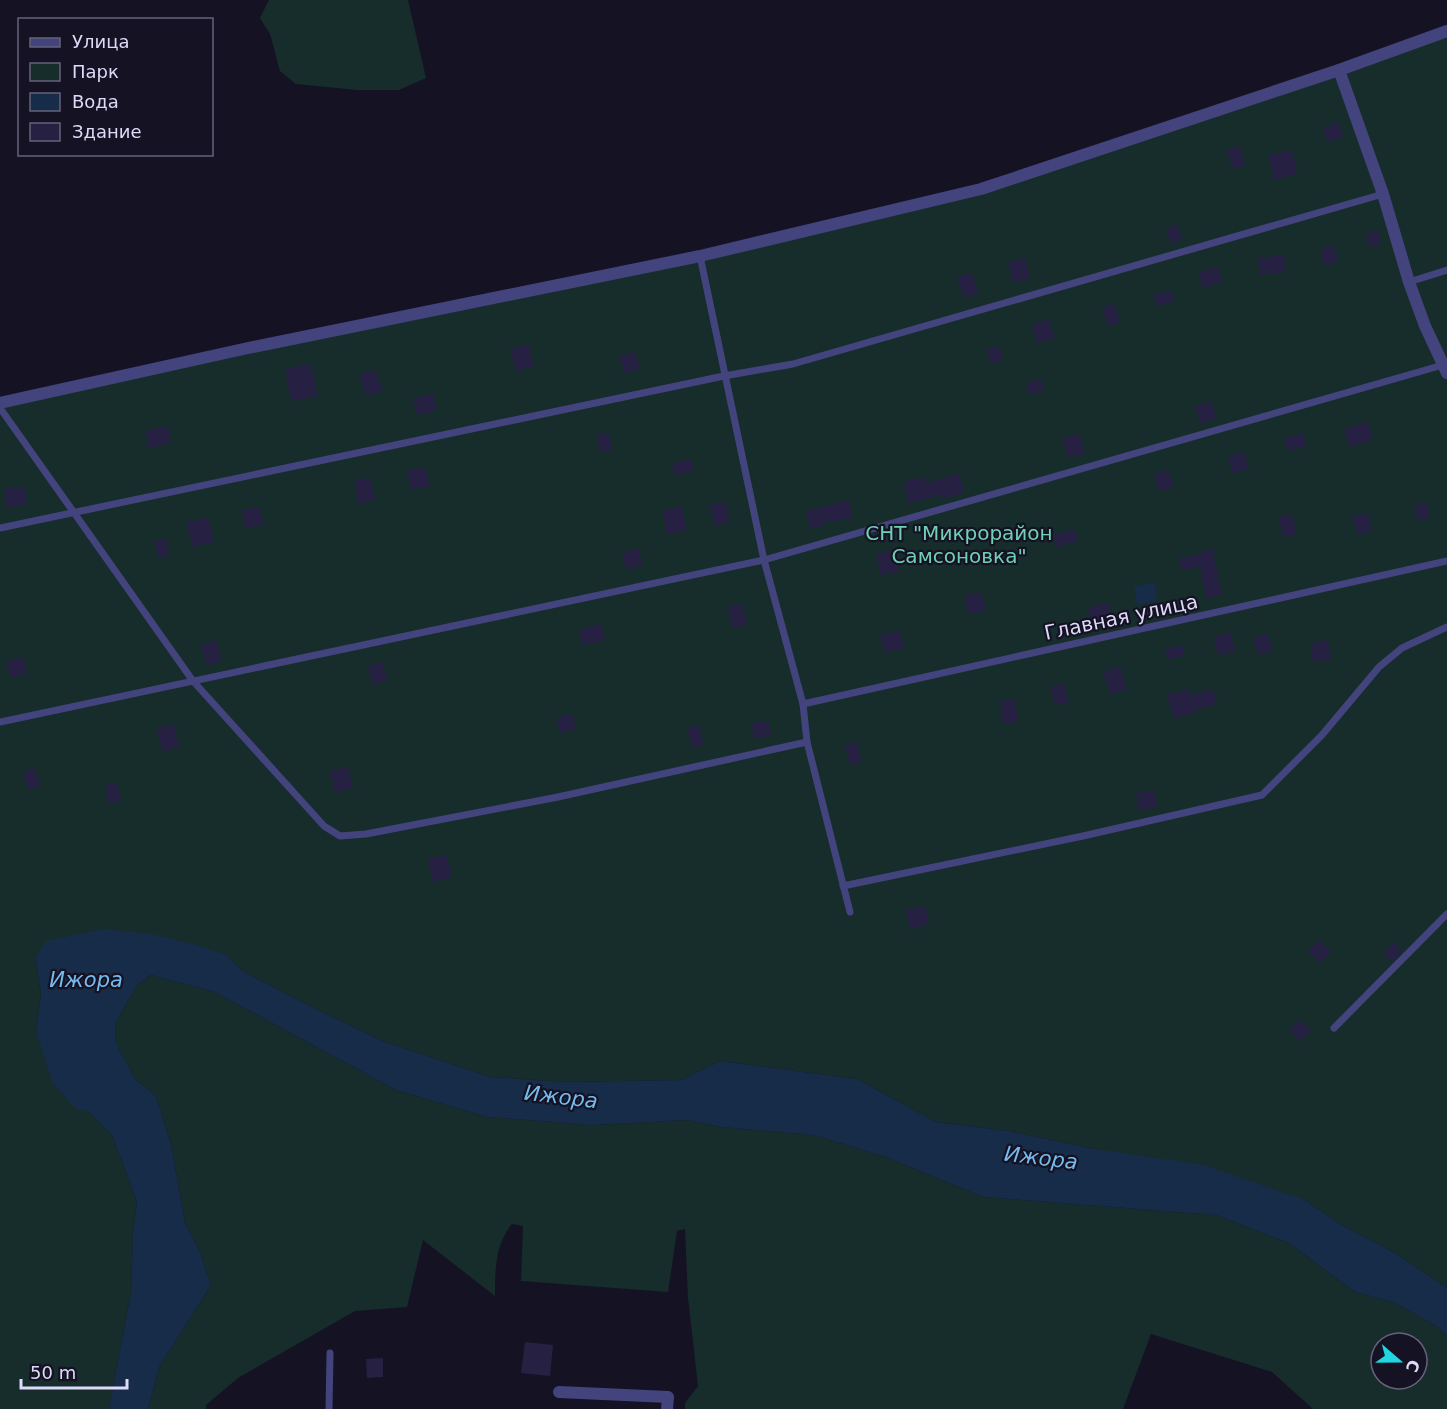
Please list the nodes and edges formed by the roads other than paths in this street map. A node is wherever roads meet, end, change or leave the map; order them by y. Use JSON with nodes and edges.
{"nodes":[{"id":1,"x":1447,"y":31,"type":"edge"},
{"id":2,"x":1339,"y":70,"type":"junction"},
{"id":3,"x":1383,"y":194,"type":"junction"},
{"id":4,"x":700,"y":256,"type":"junction"},
{"id":5,"x":1447,"y":270,"type":"edge"},
{"id":6,"x":1409,"y":282,"type":"junction"},
{"id":7,"x":1445,"y":369,"type":"edge"},
{"id":8,"x":724,"y":376,"type":"junction"},
{"id":9,"x":0,"y":406,"type":"edge"},
{"id":10,"x":73,"y":513,"type":"junction"},
{"id":11,"x":0,"y":528,"type":"edge"},
{"id":12,"x":764,"y":560,"type":"junction"},
{"id":13,"x":1447,"y":561,"type":"edge"},
{"id":14,"x":1447,"y":627,"type":"edge"},
{"id":15,"x":193,"y":681,"type":"junction"},
{"id":16,"x":803,"y":704,"type":"junction"},
{"id":17,"x":0,"y":722,"type":"edge"},
{"id":18,"x":807,"y":742,"type":"junction"},
{"id":19,"x":843,"y":886,"type":"junction"},
{"id":20,"x":850,"y":912,"type":"dead end"},
{"id":21,"x":1447,"y":914,"type":"edge"},
{"id":22,"x":1334,"y":1028,"type":"dead end"},
{"id":23,"x":330,"y":1353,"type":"dead end"},
{"id":24,"x":559,"y":1392,"type":"dead end"},
{"id":25,"x":329,"y":1409,"type":"edge"},
{"id":26,"x":667,"y":1409,"type":"edge"}],
"edges":[{"from":1,"to":2,"type":"street"},
{"from":2,"to":3,"type":"street"},
{"from":2,"to":4,"type":"street"},
{"from":3,"to":6,"type":"street"},
{"from":3,"to":8,"type":"lane"},
{"from":4,"to":8,"type":"lane"},
{"from":4,"to":9,"type":"street"},
{"from":5,"to":6,"type":"lane"},
{"from":6,"to":7,"type":"street"},
{"from":7,"to":12,"type":"lane"},
{"from":8,"to":10,"type":"lane"},
{"from":8,"to":12,"type":"lane"},
{"from":9,"to":10,"type":"lane"},
{"from":10,"to":11,"type":"lane"},
{"from":10,"to":15,"type":"lane"},
{"from":12,"to":15,"type":"lane"},
{"from":12,"to":16,"type":"lane"},
{"from":13,"to":16,"type":"lane","name":"Главная улица"},
{"from":14,"to":19,"type":"lane"},
{"from":15,"to":17,"type":"lane"},
{"from":15,"to":18,"type":"lane"},
{"from":16,"to":18,"type":"lane"},
{"from":18,"to":19,"type":"lane"},
{"from":19,"to":20,"type":"lane"},
{"from":21,"to":22,"type":"lane"},
{"from":23,"to":25,"type":"lane"},
{"from":24,"to":26,"type":"street"}]}
